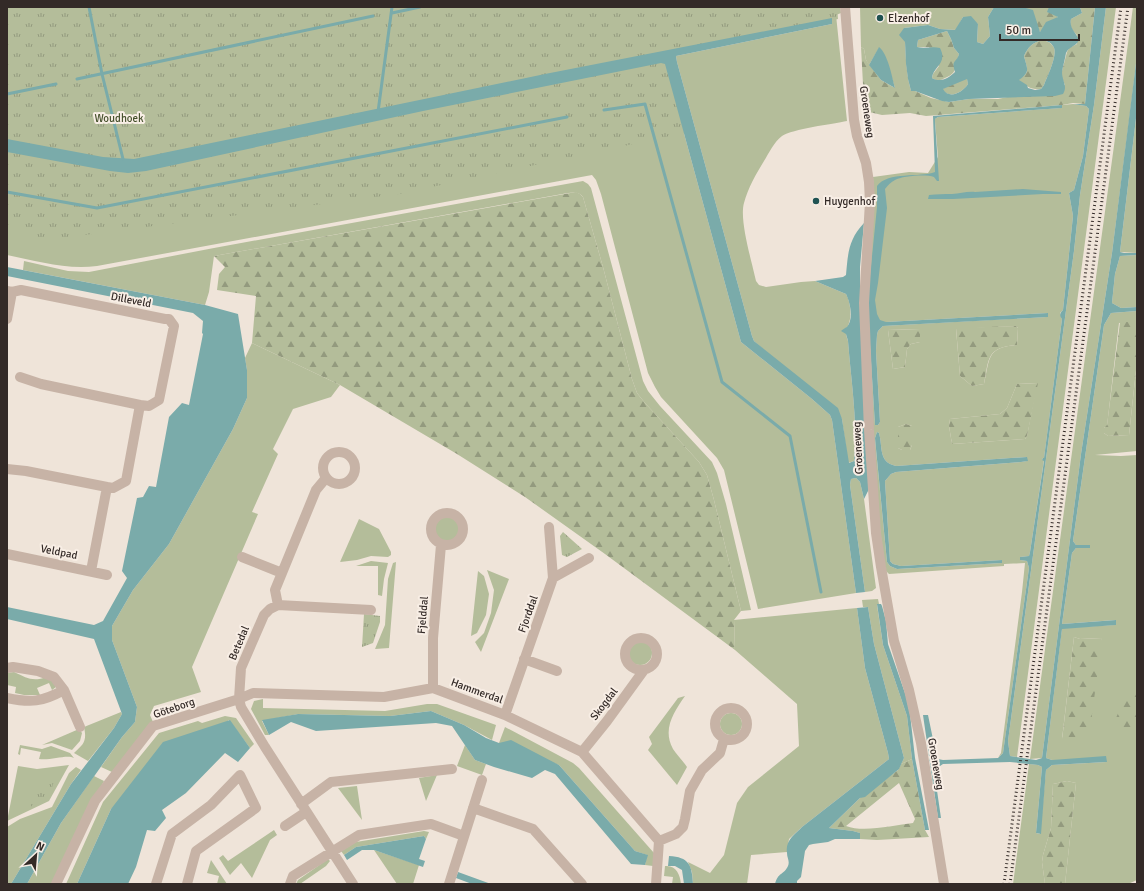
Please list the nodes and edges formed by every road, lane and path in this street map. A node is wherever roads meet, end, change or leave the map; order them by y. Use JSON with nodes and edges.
{"nodes":[{"id":1,"x":845,"y":7,"type":"edge"},
{"id":2,"x":10,"y":292,"type":"edge"},
{"id":3,"x":7,"y":318,"type":"edge"},
{"id":4,"x":20,"y":377,"type":"dead end"},
{"id":5,"x":140,"y":405,"type":"junction"},
{"id":6,"x":7,"y":469,"type":"edge"},
{"id":7,"x":326,"y":478,"type":"dead end"},
{"id":8,"x":106,"y":487,"type":"junction"},
{"id":9,"x":550,"y":527,"type":"dead end"},
{"id":10,"x":441,"y":545,"type":"dead end"},
{"id":11,"x":7,"y":554,"type":"edge"},
{"id":12,"x":242,"y":557,"type":"dead end"},
{"id":13,"x":589,"y":558,"type":"dead end"},
{"id":14,"x":90,"y":571,"type":"junction"},
{"id":15,"x":282,"y":573,"type":"junction"},
{"id":16,"x":107,"y":574,"type":"dead end"},
{"id":17,"x":554,"y":578,"type":"junction"},
{"id":18,"x":278,"y":605,"type":"junction"},
{"id":19,"x":371,"y":610,"type":"dead end"},
{"id":20,"x":524,"y":659,"type":"junction"},
{"id":21,"x":7,"y":668,"type":"edge"},
{"id":22,"x":644,"y":670,"type":"dead end"},
{"id":23,"x":557,"y":671,"type":"dead end"},
{"id":24,"x":433,"y":688,"type":"junction"},
{"id":25,"x":64,"y":690,"type":"junction"},
{"id":26,"x":7,"y":698,"type":"edge"},
{"id":27,"x":239,"y":699,"type":"junction"},
{"id":28,"x":505,"y":715,"type":"junction"},
{"id":29,"x":80,"y":727,"type":"dead end"},
{"id":30,"x":724,"y":739,"type":"dead end"},
{"id":31,"x":582,"y":752,"type":"junction"},
{"id":32,"x":452,"y":769,"type":"dead end"},
{"id":33,"x":482,"y":780,"type":"dead end"},
{"id":34,"x":304,"y":808,"type":"junction"},
{"id":35,"x":473,"y":808,"type":"junction"},
{"id":36,"x":285,"y":826,"type":"dead end"},
{"id":37,"x":464,"y":836,"type":"junction"},
{"id":38,"x":659,"y":841,"type":"junction"},
{"id":39,"x":332,"y":851,"type":"junction"},
{"id":40,"x":56,"y":884,"type":"edge"},
{"id":41,"x":156,"y":884,"type":"edge"},
{"id":42,"x":187,"y":884,"type":"edge"},
{"id":43,"x":290,"y":884,"type":"edge"},
{"id":44,"x":353,"y":884,"type":"edge"},
{"id":45,"x":449,"y":884,"type":"edge"},
{"id":46,"x":582,"y":884,"type":"edge"},
{"id":47,"x":656,"y":884,"type":"edge"},
{"id":48,"x":944,"y":884,"type":"edge"}],
"edges":[{"from":1,"to":48,"type":"street","name":"Groeneweg"},
{"from":2,"to":3,"type":"street","name":"Dilleveld"},
{"from":2,"to":5,"type":"street","name":"Dilleveld"},
{"from":4,"to":5,"type":"street","name":"Dilleveld"},
{"from":5,"to":8,"type":"street"},
{"from":6,"to":8,"type":"street"},
{"from":7,"to":15,"type":"street"},
{"from":8,"to":14,"type":"street"},
{"from":9,"to":17,"type":"street","name":"Fjorddal"},
{"from":10,"to":24,"type":"street","name":"Fjelddal"},
{"from":11,"to":14,"type":"street","name":"Veldpad"},
{"from":12,"to":15,"type":"street"},
{"from":13,"to":17,"type":"street"},
{"from":14,"to":16,"type":"street","name":"Veldpad"},
{"from":15,"to":18,"type":"street"},
{"from":17,"to":20,"type":"street","name":"Fjorddal"},
{"from":18,"to":19,"type":"street"},
{"from":18,"to":27,"type":"street","name":"Betedal"},
{"from":20,"to":23,"type":"street"},
{"from":20,"to":28,"type":"street","name":"Fjorddal"},
{"from":21,"to":25,"type":"street"},
{"from":22,"to":31,"type":"street","name":"Skogdal"},
{"from":24,"to":27,"type":"street","name":"Hammerdal"},
{"from":24,"to":28,"type":"street","name":"Hammerdal"},
{"from":25,"to":26,"type":"street"},
{"from":25,"to":29,"type":"street"},
{"from":27,"to":34,"type":"street"},
{"from":27,"to":40,"type":"street","name":"Göteborg"},
{"from":28,"to":31,"type":"street","name":"Hammerdal"},
{"from":30,"to":38,"type":"street"},
{"from":31,"to":38,"type":"street","name":"Hammerdal"},
{"from":32,"to":34,"type":"street"},
{"from":33,"to":35,"type":"street"},
{"from":34,"to":36,"type":"street"},
{"from":34,"to":39,"type":"street"},
{"from":35,"to":37,"type":"street"},
{"from":35,"to":46,"type":"street"},
{"from":37,"to":39,"type":"street"},
{"from":37,"to":45,"type":"street"},
{"from":38,"to":47,"type":"street"},
{"from":39,"to":43,"type":"street"},
{"from":39,"to":44,"type":"street"},
{"from":41,"to":42,"type":"street"}]}
